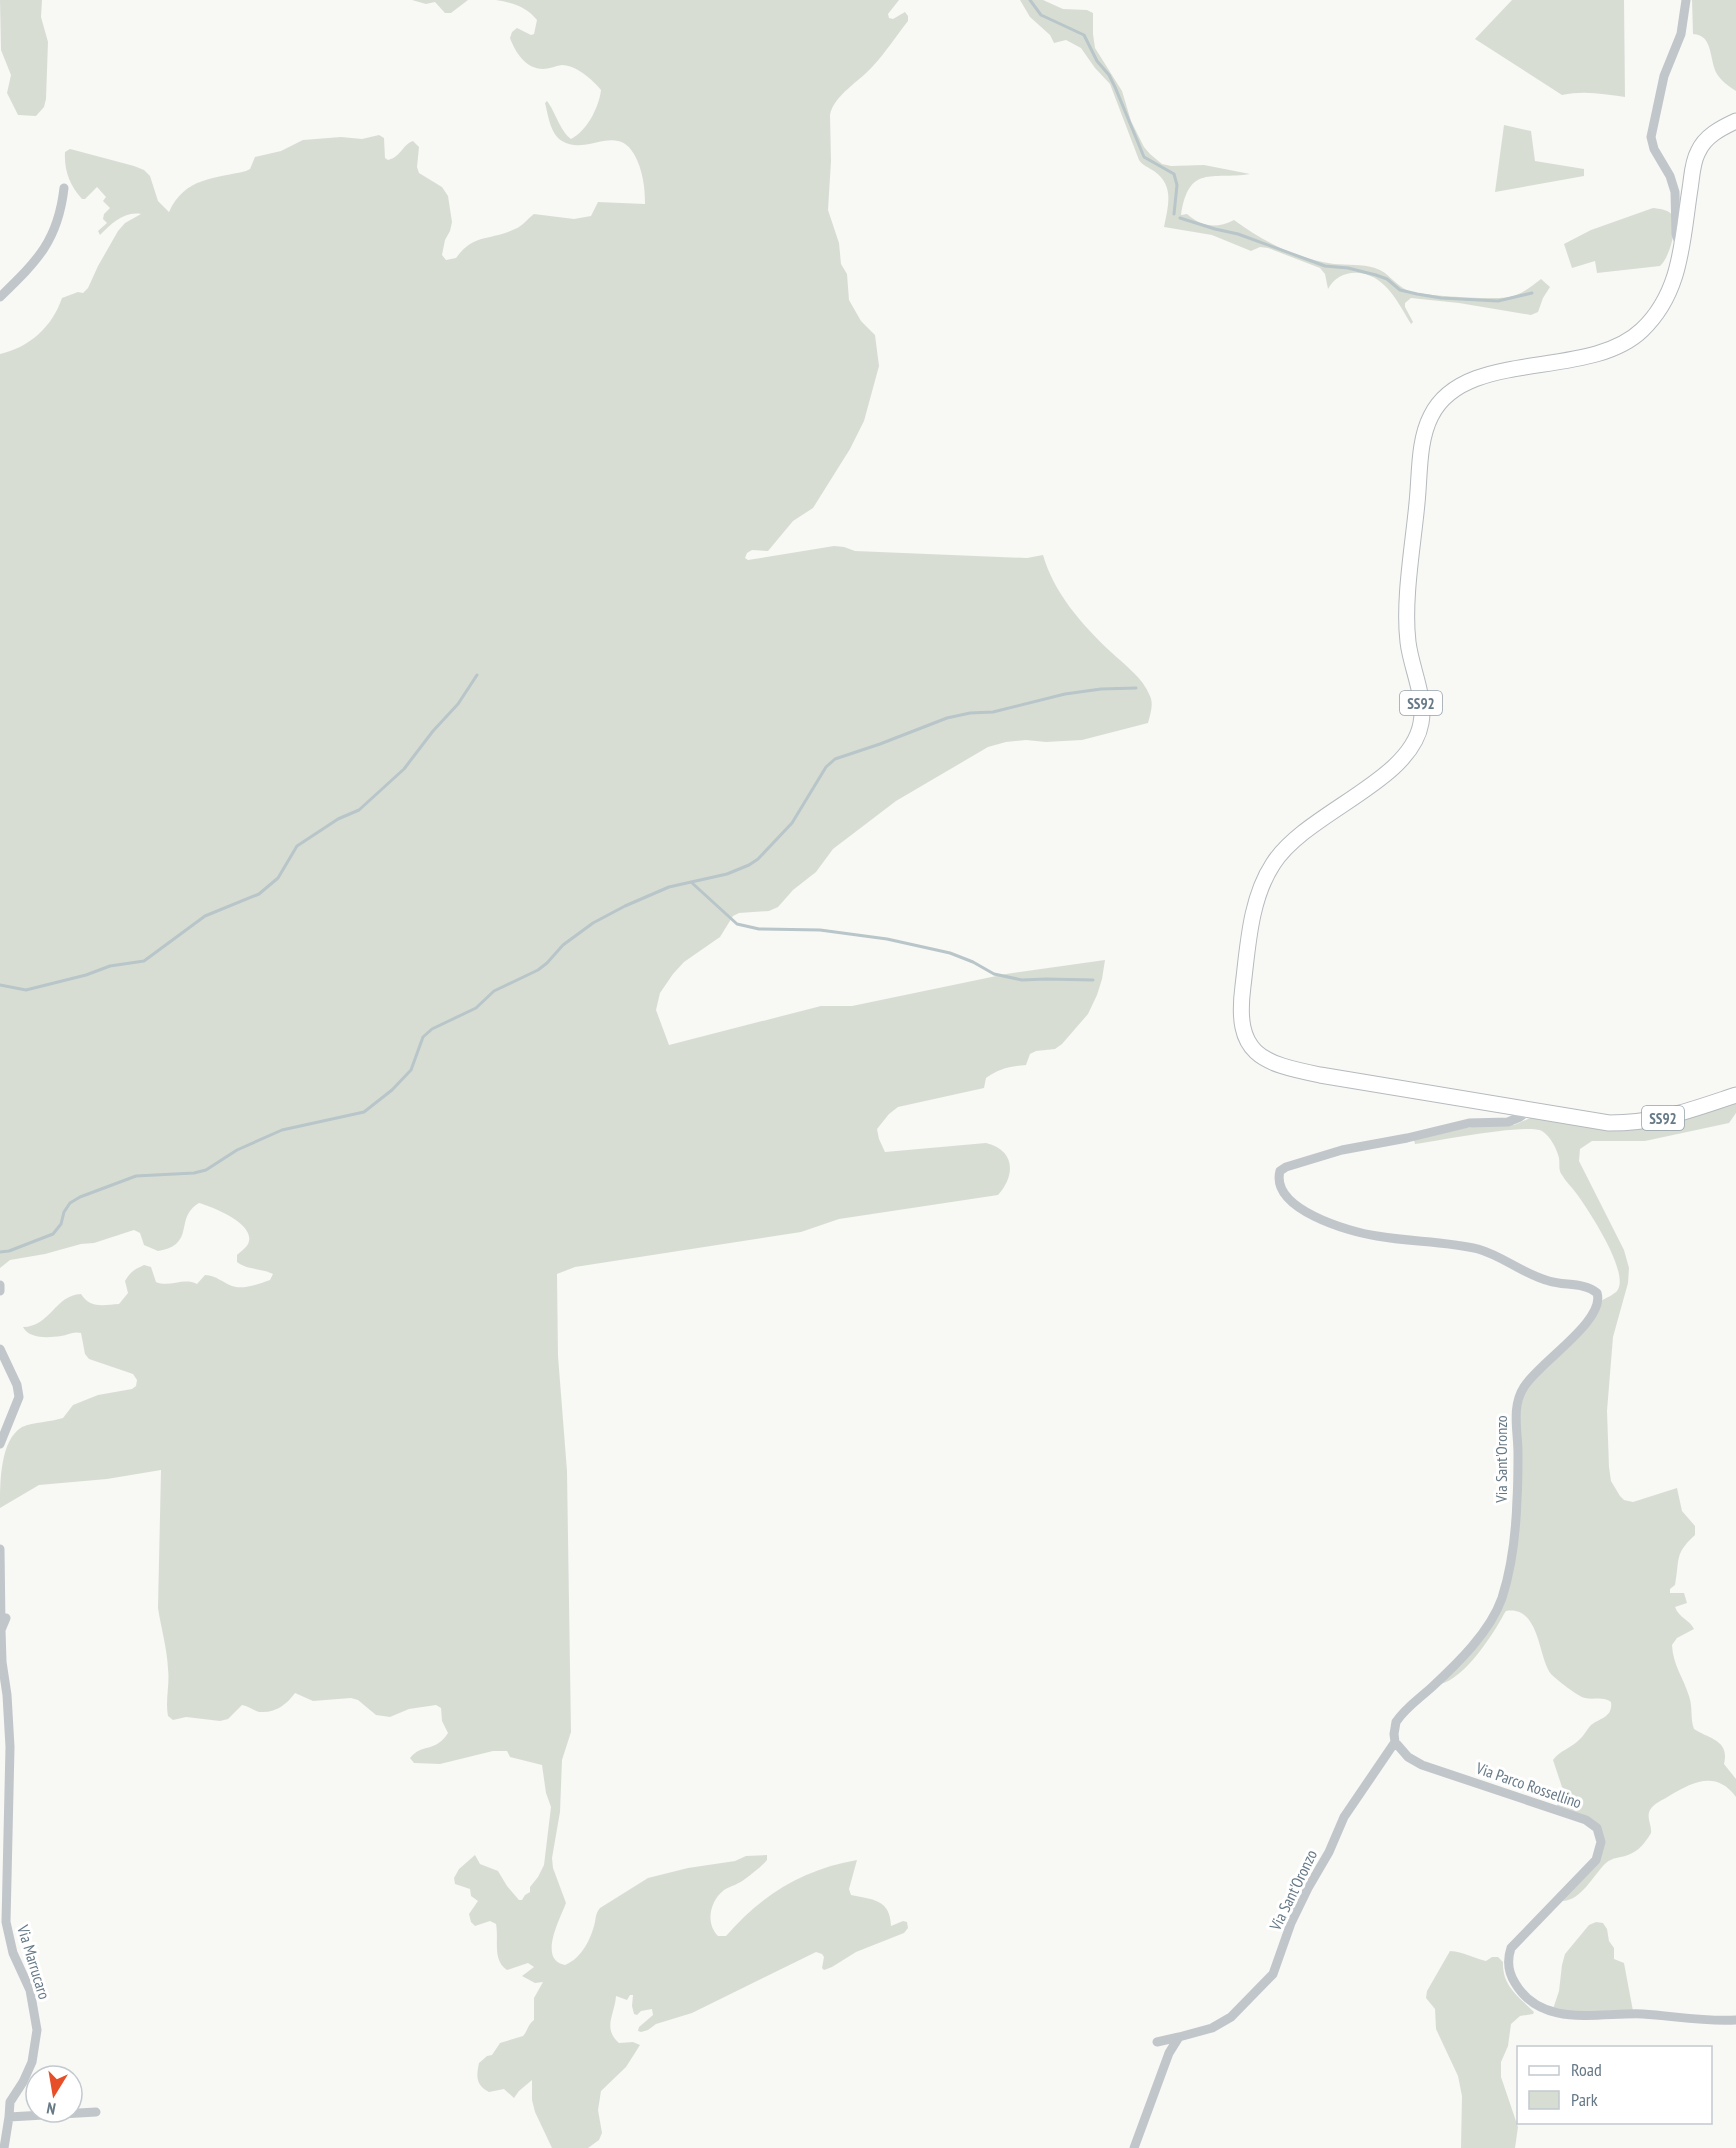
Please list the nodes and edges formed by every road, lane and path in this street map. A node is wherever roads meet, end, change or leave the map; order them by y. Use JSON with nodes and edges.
{"nodes":[{"id":1,"x":1686,"y":0,"type":"edge"},
{"id":2,"x":1736,"y":121,"type":"edge"},
{"id":3,"x":64,"y":188,"type":"dead end"},
{"id":4,"x":1683,"y":243,"type":"junction"},
{"id":5,"x":0,"y":297,"type":"edge"},
{"id":6,"x":1736,"y":1095,"type":"edge"},
{"id":7,"x":1528,"y":1111,"type":"junction"},
{"id":8,"x":0,"y":1285,"type":"edge"},
{"id":9,"x":0,"y":1292,"type":"edge"},
{"id":10,"x":0,"y":1348,"type":"edge"},
{"id":11,"x":0,"y":1444,"type":"edge"},
{"id":12,"x":0,"y":1548,"type":"edge"},
{"id":13,"x":6,"y":1618,"type":"dead end"},
{"id":14,"x":2,"y":1630,"type":"junction"},
{"id":15,"x":1395,"y":1742,"type":"junction"},
{"id":16,"x":1736,"y":2020,"type":"edge"},
{"id":17,"x":1179,"y":2037,"type":"junction"},
{"id":18,"x":1157,"y":2042,"type":"dead end"},
{"id":19,"x":96,"y":2112,"type":"dead end"},
{"id":20,"x":9,"y":2117,"type":"junction"},
{"id":21,"x":4,"y":2148,"type":"edge"},
{"id":22,"x":1134,"y":2148,"type":"edge"}],
"edges":[{"from":1,"to":4,"type":"street"},
{"from":2,"to":4,"type":"main road","number":"SS92"},
{"from":3,"to":5,"type":"street"},
{"from":4,"to":7,"type":"main road","number":"SS92"},
{"from":6,"to":7,"type":"main road","number":"SS92"},
{"from":7,"to":15,"type":"street","name":"Via Sant'Oronzo"},
{"from":8,"to":9,"type":"street"},
{"from":10,"to":11,"type":"street"},
{"from":12,"to":14,"type":"street","name":"Via Marrucaro"},
{"from":13,"to":14,"type":"street","name":"Via Marrucaro"},
{"from":14,"to":20,"type":"street","name":"Via Marrucaro"},
{"from":15,"to":16,"type":"street","name":"Via Parco Rossellino"},
{"from":15,"to":17,"type":"street","name":"Via Sant'Oronzo"},
{"from":17,"to":18,"type":"street","name":"Via Sant'Oronzo"},
{"from":17,"to":22,"type":"street"},
{"from":19,"to":20,"type":"street"},
{"from":20,"to":21,"type":"street","name":"Via Marrucaro"}]}
